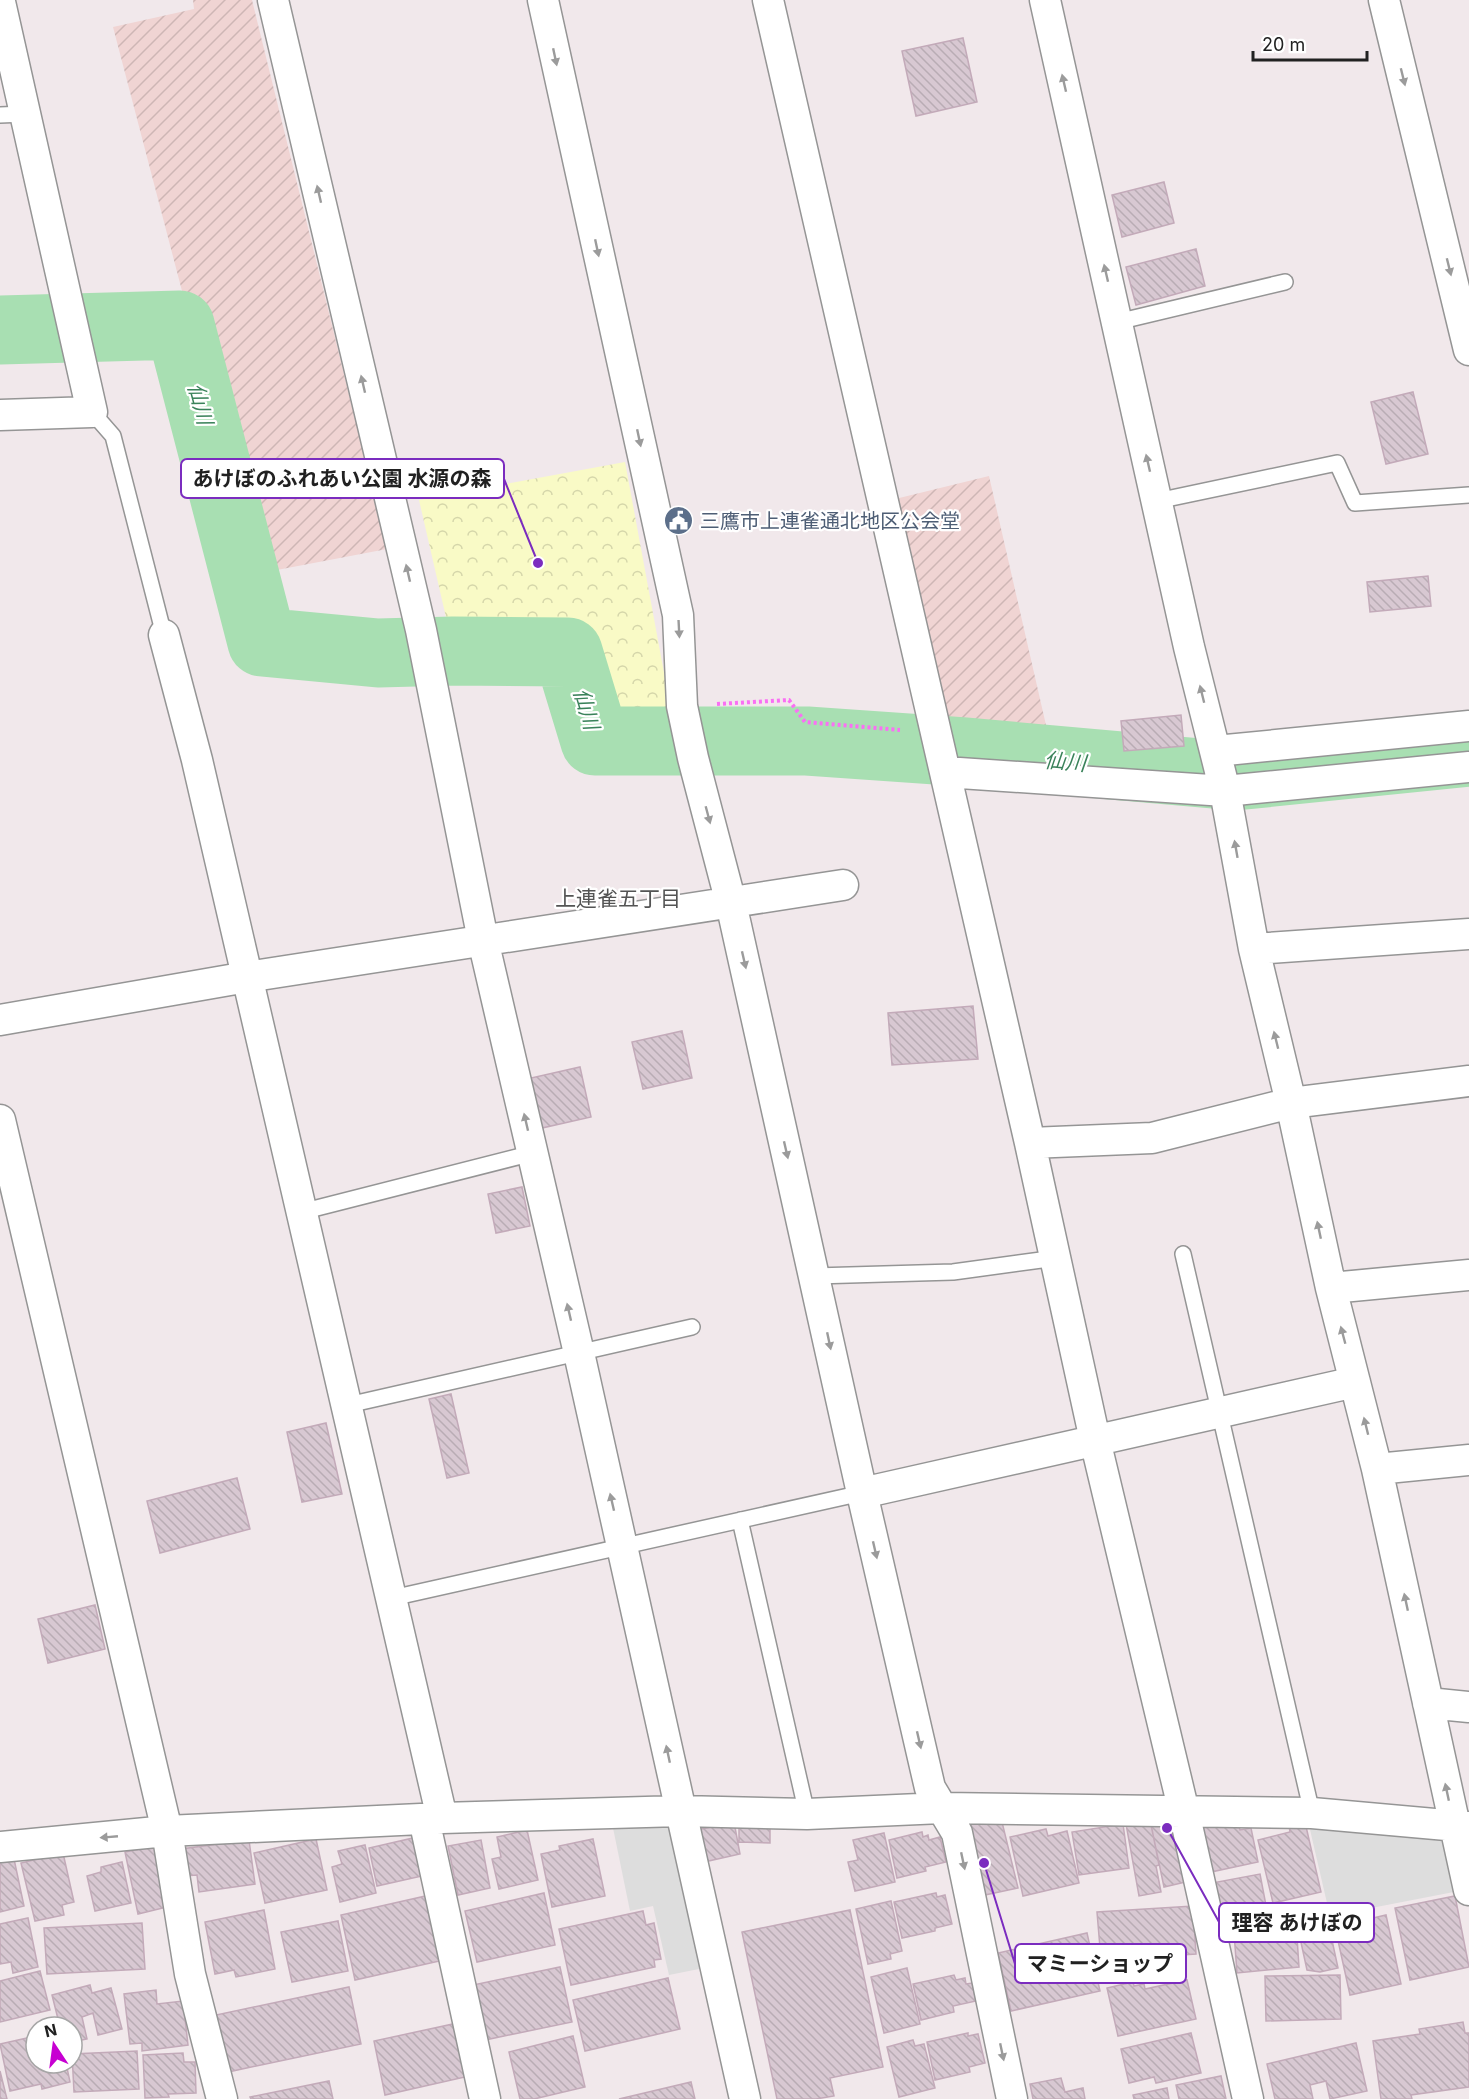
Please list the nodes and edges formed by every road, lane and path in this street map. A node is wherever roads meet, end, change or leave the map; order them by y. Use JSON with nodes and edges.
{"nodes":[{"id":1,"x":273,"y":0,"type":"edge"},
{"id":2,"x":543,"y":0,"type":"edge"},
{"id":3,"x":768,"y":0,"type":"edge"},
{"id":4,"x":1045,"y":0,"type":"edge"},
{"id":5,"x":1384,"y":0,"type":"edge"},
{"id":6,"x":0,"y":2,"type":"edge"},
{"id":7,"x":12,"y":114,"type":"edge"},
{"id":8,"x":1285,"y":282,"type":"dead end"},
{"id":9,"x":1117,"y":322,"type":"junction"},
{"id":10,"x":1469,"y":350,"type":"edge"},
{"id":11,"x":92,"y":412,"type":"junction"},
{"id":12,"x":0,"y":415,"type":"edge"},
{"id":13,"x":1469,"y":495,"type":"edge"},
{"id":14,"x":1157,"y":501,"type":"junction"},
{"id":15,"x":164,"y":634,"type":"joint"},
{"id":16,"x":682,"y":706,"type":"junction"},
{"id":17,"x":1469,"y":726,"type":"edge"},
{"id":18,"x":936,"y":733,"type":"junction"},
{"id":19,"x":1216,"y":751,"type":"junction"},
{"id":20,"x":1469,"y":767,"type":"edge"},
{"id":21,"x":945,"y":772,"type":"junction"},
{"id":22,"x":1225,"y":791,"type":"junction"},
{"id":23,"x":843,"y":885,"type":"dead end"},
{"id":24,"x":731,"y":903,"type":"junction"},
{"id":25,"x":1469,"y":934,"type":"edge"},
{"id":26,"x":483,"y":940,"type":"junction"},
{"id":27,"x":1254,"y":949,"type":"junction"},
{"id":28,"x":247,"y":977,"type":"junction"},
{"id":29,"x":0,"y":1020,"type":"edge"},
{"id":30,"x":1469,"y":1081,"type":"edge"},
{"id":31,"x":1291,"y":1103,"type":"junction"},
{"id":32,"x":0,"y":1120,"type":"edge"},
{"id":33,"x":1030,"y":1143,"type":"junction"},
{"id":34,"x":533,"y":1154,"type":"junction"},
{"id":35,"x":301,"y":1212,"type":"junction"},
{"id":36,"x":1183,"y":1254,"type":"dead end"},
{"id":37,"x":1056,"y":1258,"type":"junction"},
{"id":38,"x":1469,"y":1275,"type":"edge"},
{"id":39,"x":815,"y":1276,"type":"junction"},
{"id":40,"x":1331,"y":1288,"type":"junction"},
{"id":41,"x":692,"y":1327,"type":"dead end"},
{"id":42,"x":579,"y":1353,"type":"junction"},
{"id":43,"x":1355,"y":1382,"type":"junction"},
{"id":44,"x":348,"y":1406,"type":"junction"},
{"id":45,"x":1220,"y":1413,"type":"junction"},
{"id":46,"x":1095,"y":1440,"type":"junction"},
{"id":47,"x":1469,"y":1460,"type":"edge"},
{"id":48,"x":1377,"y":1469,"type":"junction"},
{"id":49,"x":862,"y":1493,"type":"junction"},
{"id":50,"x":740,"y":1520,"type":"junction"},
{"id":51,"x":622,"y":1547,"type":"junction"},
{"id":52,"x":392,"y":1598,"type":"junction"},
{"id":53,"x":1428,"y":1703,"type":"junction"},
{"id":54,"x":1469,"y":1707,"type":"edge"},
{"id":55,"x":942,"y":1808,"type":"junction"},
{"id":56,"x":680,"y":1811,"type":"junction"},
{"id":57,"x":1184,"y":1812,"type":"junction"},
{"id":58,"x":1312,"y":1813,"type":"junction"},
{"id":59,"x":807,"y":1814,"type":"junction"},
{"id":60,"x":433,"y":1818,"type":"junction"},
{"id":61,"x":1461,"y":1826,"type":"edge"},
{"id":62,"x":167,"y":1831,"type":"junction"},
{"id":63,"x":0,"y":1847,"type":"edge"},
{"id":64,"x":1469,"y":1890,"type":"edge"},
{"id":65,"x":222,"y":2099,"type":"edge"},
{"id":66,"x":485,"y":2099,"type":"edge"},
{"id":67,"x":745,"y":2099,"type":"edge"},
{"id":68,"x":1012,"y":2099,"type":"edge"},
{"id":69,"x":1248,"y":2099,"type":"edge"}],
"edges":[{"from":26,"to":1,"type":"street","one_way":true},
{"from":2,"to":16,"type":"street","one_way":true},
{"from":3,"to":18,"type":"street"},
{"from":9,"to":4,"type":"street","one_way":true},
{"from":5,"to":10,"type":"street","one_way":true},
{"from":6,"to":7,"type":"street"},
{"from":7,"to":11,"type":"street"},
{"from":8,"to":9,"type":"lane"},
{"from":14,"to":9,"type":"street","one_way":true},
{"from":11,"to":12,"type":"street"},
{"from":11,"to":15,"type":"lane"},
{"from":13,"to":14,"type":"lane"},
{"from":19,"to":14,"type":"street","one_way":true},
{"from":15,"to":28,"type":"street"},
{"from":16,"to":18,"type":"path"},
{"from":16,"to":24,"type":"street","one_way":true},
{"from":17,"to":19,"type":"street"},
{"from":18,"to":21,"type":"street"},
{"from":19,"to":22,"type":"street"},
{"from":20,"to":22,"type":"street"},
{"from":21,"to":22,"type":"street"},
{"from":21,"to":33,"type":"street"},
{"from":27,"to":22,"type":"street","one_way":true},
{"from":23,"to":24,"type":"street"},
{"from":24,"to":26,"type":"street"},
{"from":24,"to":39,"type":"street","one_way":true},
{"from":25,"to":27,"type":"street"},
{"from":26,"to":28,"type":"street"},
{"from":34,"to":26,"type":"street","one_way":true},
{"from":31,"to":27,"type":"street","one_way":true},
{"from":28,"to":29,"type":"street"},
{"from":28,"to":35,"type":"street"},
{"from":30,"to":31,"type":"street"},
{"from":31,"to":33,"type":"street"},
{"from":40,"to":31,"type":"street","one_way":true},
{"from":32,"to":62,"type":"street"},
{"from":33,"to":37,"type":"street"},
{"from":34,"to":35,"type":"lane"},
{"from":42,"to":34,"type":"street","one_way":true},
{"from":35,"to":44,"type":"street"},
{"from":36,"to":45,"type":"lane"},
{"from":37,"to":39,"type":"lane"},
{"from":37,"to":46,"type":"street"},
{"from":38,"to":40,"type":"street"},
{"from":39,"to":49,"type":"street","one_way":true},
{"from":43,"to":40,"type":"street","one_way":true},
{"from":41,"to":42,"type":"lane"},
{"from":42,"to":44,"type":"lane"},
{"from":51,"to":42,"type":"street","one_way":true},
{"from":43,"to":45,"type":"street"},
{"from":48,"to":43,"type":"street","one_way":true},
{"from":44,"to":52,"type":"street"},
{"from":45,"to":46,"type":"street"},
{"from":45,"to":58,"type":"lane"},
{"from":46,"to":49,"type":"street"},
{"from":46,"to":57,"type":"street"},
{"from":47,"to":48,"type":"street"},
{"from":53,"to":48,"type":"street","one_way":true},
{"from":49,"to":50,"type":"lane"},
{"from":49,"to":55,"type":"street","one_way":true},
{"from":50,"to":51,"type":"lane"},
{"from":50,"to":59,"type":"lane"},
{"from":51,"to":52,"type":"lane"},
{"from":56,"to":51,"type":"street","one_way":true},
{"from":52,"to":60,"type":"street"},
{"from":53,"to":54,"type":"street"},
{"from":61,"to":53,"type":"street","one_way":true},
{"from":55,"to":57,"type":"street"},
{"from":55,"to":59,"type":"street"},
{"from":55,"to":68,"type":"street","one_way":true},
{"from":56,"to":59,"type":"street"},
{"from":56,"to":60,"type":"street"},
{"from":56,"to":67,"type":"street"},
{"from":57,"to":58,"type":"street"},
{"from":57,"to":69,"type":"street"},
{"from":58,"to":61,"type":"street"},
{"from":60,"to":62,"type":"street"},
{"from":60,"to":66,"type":"street"},
{"from":61,"to":64,"type":"street"},
{"from":62,"to":63,"type":"street","one_way":true},
{"from":62,"to":65,"type":"street"}]}
